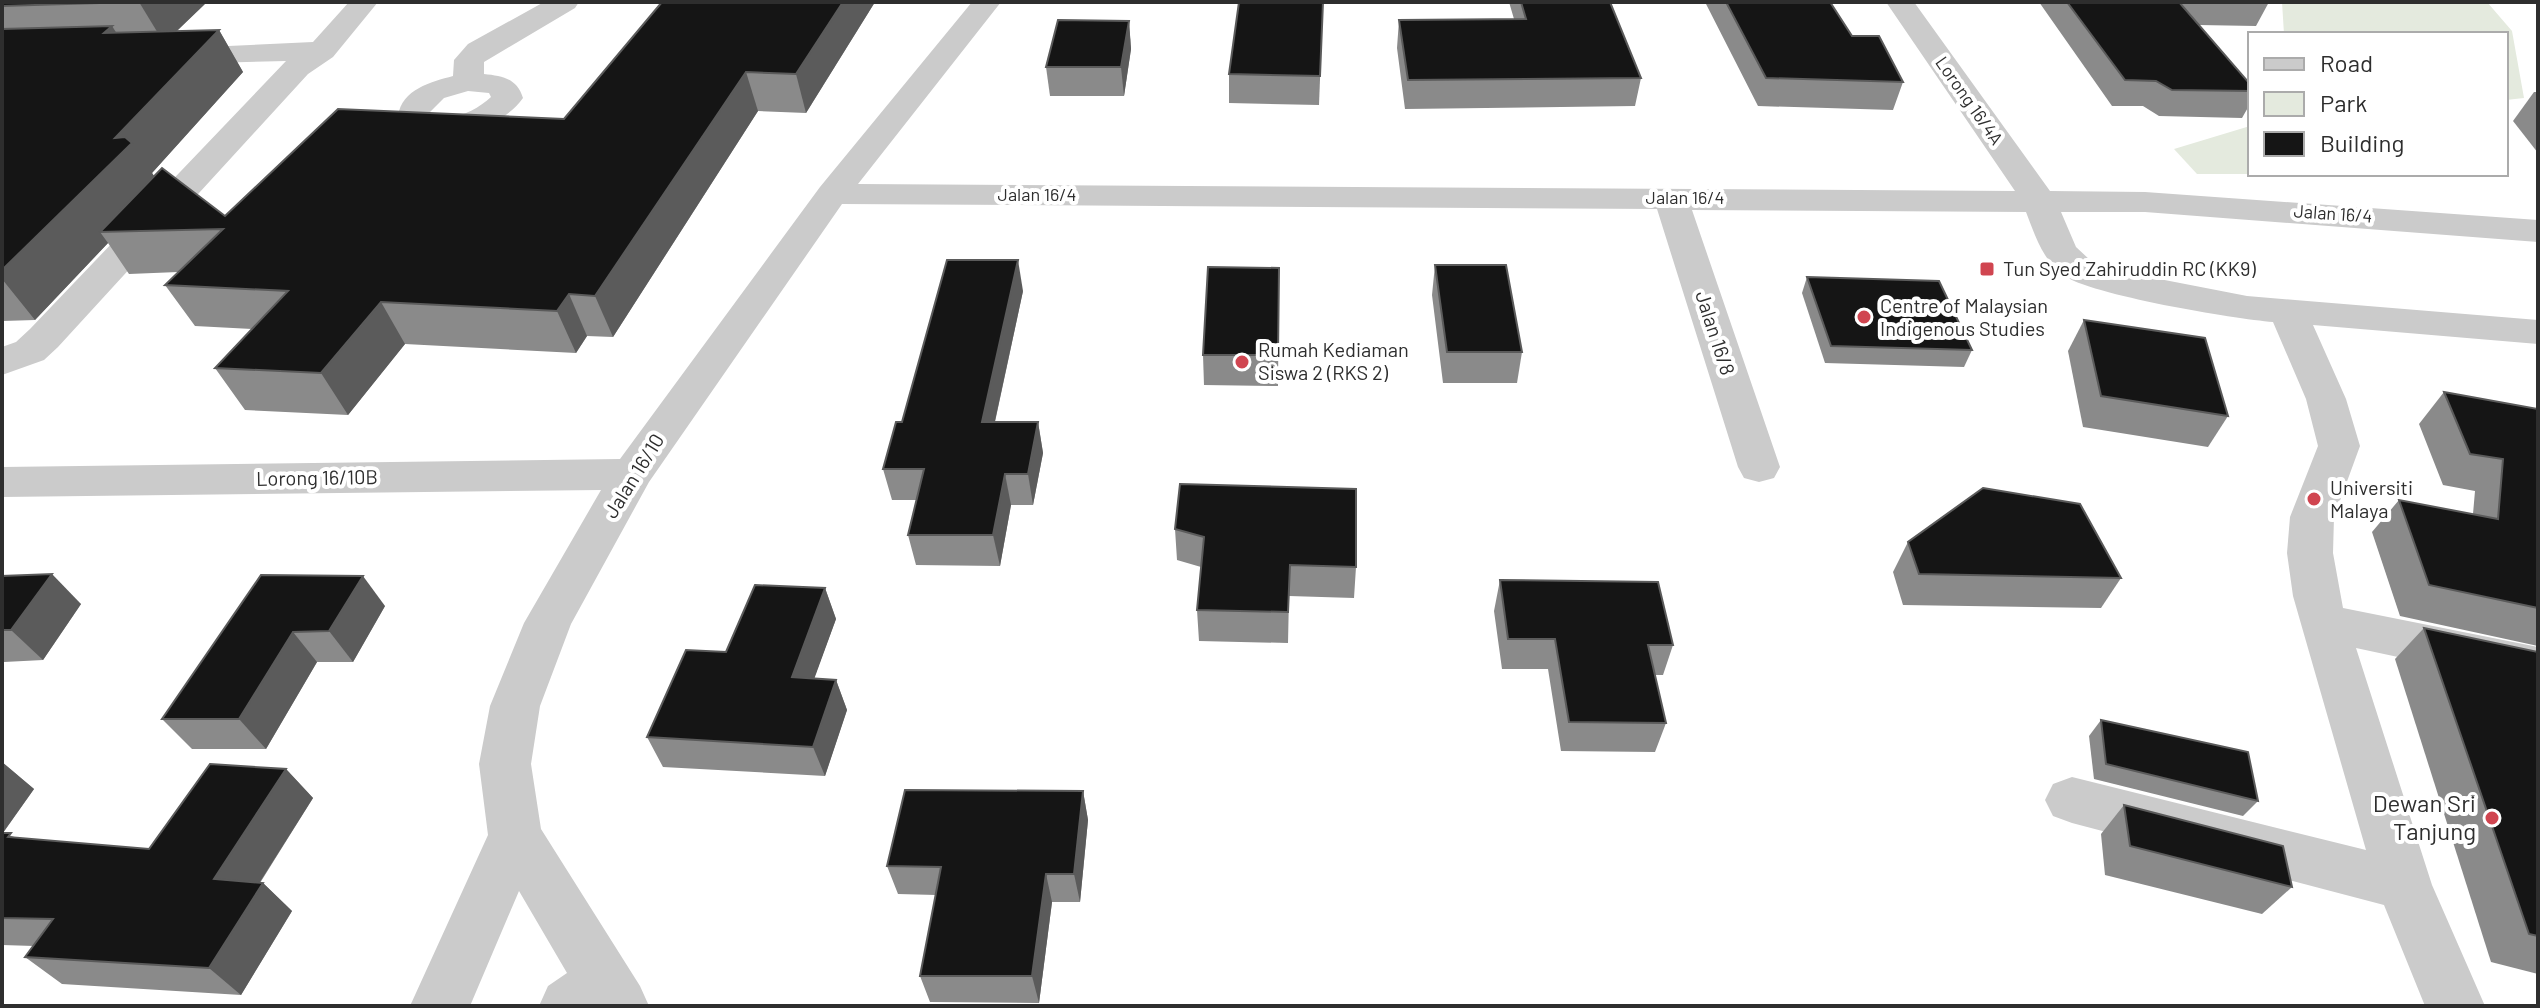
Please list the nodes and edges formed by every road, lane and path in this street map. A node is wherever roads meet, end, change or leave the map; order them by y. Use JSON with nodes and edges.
{"nodes":[{"id":1,"x":328,"y":2,"type":"edge"},
{"id":2,"x":364,"y":2,"type":"edge"},
{"id":3,"x":565,"y":2,"type":"edge"},
{"id":4,"x":987,"y":2,"type":"edge"},
{"id":5,"x":1900,"y":2,"type":"edge"},
{"id":6,"x":142,"y":56,"type":"edge"},
{"id":7,"x":301,"y":57,"type":"junction"},
{"id":8,"x":468,"y":82,"type":"dead end"},
{"id":9,"x":832,"y":194,"type":"junction"},
{"id":10,"x":1671,"y":198,"type":"junction"},
{"id":11,"x":2039,"y":200,"type":"junction"},
{"id":12,"x":2538,"y":231,"type":"edge"},
{"id":13,"x":2289,"y":314,"type":"junction"},
{"id":14,"x":2538,"y":332,"type":"edge"},
{"id":15,"x":2,"y":362,"type":"edge"},
{"id":16,"x":1759,"y":467,"type":"dead end"},
{"id":17,"x":632,"y":474,"type":"junction"},
{"id":18,"x":2,"y":482,"type":"edge"},
{"id":19,"x":2325,"y":623,"type":"junction"},
{"id":20,"x":2538,"y":667,"type":"edge"},
{"id":21,"x":2072,"y":800,"type":"dead end"},
{"id":22,"x":515,"y":835,"type":"junction"},
{"id":23,"x":2404,"y":885,"type":"junction"},
{"id":24,"x":597,"y":998,"type":"edge"},
{"id":25,"x":440,"y":1006,"type":"edge"},
{"id":26,"x":2455,"y":1006,"type":"edge"}],
"edges":[{"from":1,"to":7,"type":"street"},
{"from":2,"to":7,"type":"street"},
{"from":3,"to":8,"type":"street"},
{"from":4,"to":9,"type":"street","name":"Jalan 16/10"},
{"from":5,"to":11,"type":"street","name":"Lorong 16/4A"},
{"from":6,"to":7,"type":"street"},
{"from":7,"to":15,"type":"street"},
{"from":9,"to":10,"type":"street","name":"Jalan 16/4"},
{"from":9,"to":17,"type":"street","name":"Jalan 16/10"},
{"from":10,"to":11,"type":"street","name":"Jalan 16/4"},
{"from":10,"to":16,"type":"street","name":"Jalan 16/8"},
{"from":11,"to":12,"type":"street","name":"Jalan 16/4"},
{"from":11,"to":13,"type":"street","name":"Lorong 16/4A"},
{"from":13,"to":14,"type":"street","name":"Lorong 16/4A"},
{"from":13,"to":19,"type":"street"},
{"from":17,"to":18,"type":"street","name":"Lorong 16/10B"},
{"from":17,"to":22,"type":"street","name":"Jalan 16/10"},
{"from":19,"to":20,"type":"street"},
{"from":19,"to":23,"type":"street"},
{"from":21,"to":23,"type":"street"},
{"from":22,"to":24,"type":"street","name":"Jalan 16/10"},
{"from":22,"to":25,"type":"street"},
{"from":23,"to":26,"type":"street"}]}
